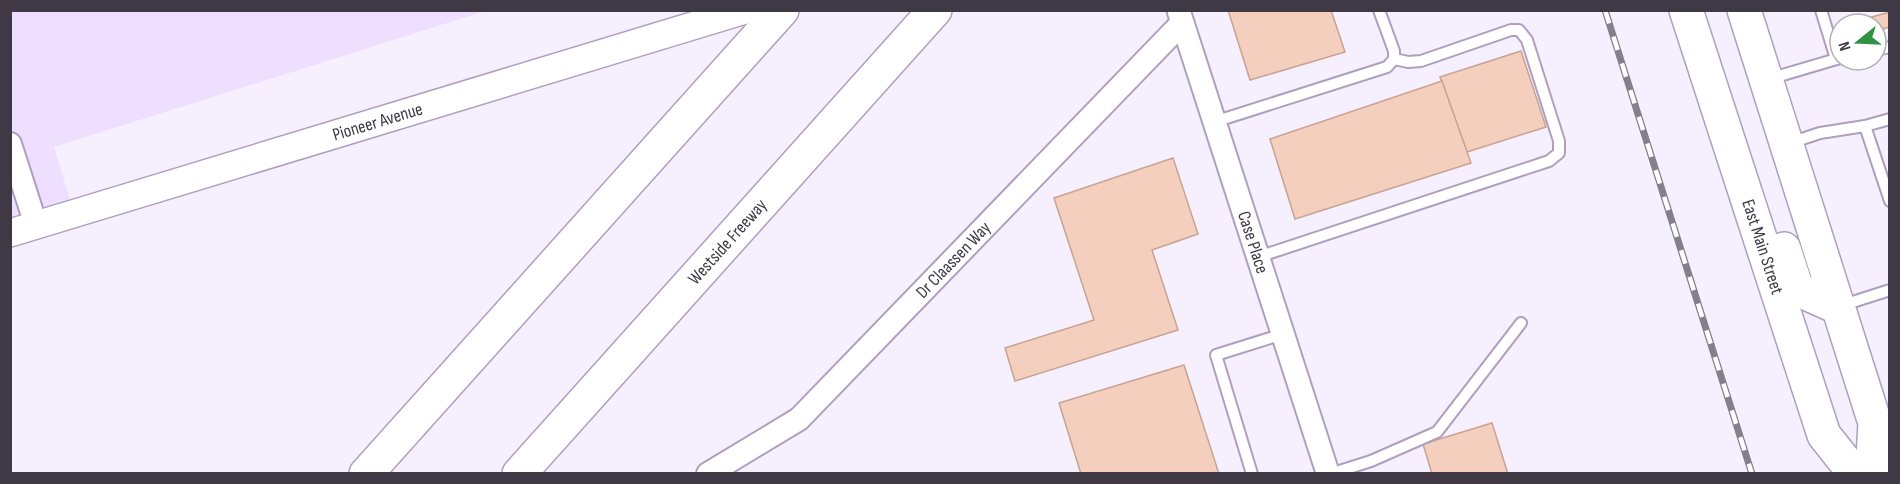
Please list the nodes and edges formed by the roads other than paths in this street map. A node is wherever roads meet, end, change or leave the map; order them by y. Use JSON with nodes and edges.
{"nodes":[{"id":1,"x":745,"y":10,"type":"edge"},
{"id":2,"x":782,"y":10,"type":"edge"},
{"id":3,"x":935,"y":10,"type":"edge"},
{"id":4,"x":1379,"y":10,"type":"edge"},
{"id":5,"x":1686,"y":10,"type":"edge"},
{"id":6,"x":1744,"y":10,"type":"edge"},
{"id":7,"x":1821,"y":10,"type":"edge"},
{"id":8,"x":1180,"y":17,"type":"edge"},
{"id":9,"x":1828,"y":30,"type":"edge"},
{"id":10,"x":1394,"y":59,"type":"junction"},
{"id":11,"x":1828,"y":62,"type":"edge"},
{"id":12,"x":1766,"y":80,"type":"junction"},
{"id":13,"x":1890,"y":119,"type":"edge"},
{"id":14,"x":1214,"y":122,"type":"junction"},
{"id":15,"x":1865,"y":126,"type":"junction"},
{"id":16,"x":10,"y":144,"type":"edge"},
{"id":17,"x":1786,"y":144,"type":"junction"},
{"id":18,"x":1737,"y":170,"type":"junction"},
{"id":19,"x":1890,"y":201,"type":"edge"},
{"id":20,"x":36,"y":225,"type":"junction"},
{"id":21,"x":10,"y":233,"type":"edge"},
{"id":22,"x":1258,"y":257,"type":"junction"},
{"id":23,"x":1890,"y":290,"type":"edge"},
{"id":24,"x":1837,"y":307,"type":"junction"},
{"id":25,"x":1521,"y":323,"type":"dead end"},
{"id":26,"x":1283,"y":334,"type":"junction"},
{"id":27,"x":366,"y":474,"type":"edge"},
{"id":28,"x":519,"y":474,"type":"edge"},
{"id":29,"x":708,"y":474,"type":"edge"},
{"id":30,"x":1252,"y":474,"type":"edge"},
{"id":31,"x":1329,"y":474,"type":"edge"},
{"id":32,"x":1855,"y":474,"type":"edge"},
{"id":33,"x":1872,"y":474,"type":"edge"}],
"edges":[{"from":1,"to":20,"type":"street","name":"Pioneer Avenue"},
{"from":2,"to":27,"type":"main road"},
{"from":3,"to":28,"type":"main road","name":"Westside Freeway"},
{"from":4,"to":10,"type":"lane"},
{"from":5,"to":18,"type":"main road","name":"East Main Street"},
{"from":6,"to":12,"type":"main road"},
{"from":7,"to":9,"type":"lane"},
{"from":8,"to":14,"type":"street","name":"Case Place"},
{"from":8,"to":29,"type":"street","name":"Dr Claassen Way"},
{"from":10,"to":14,"type":"lane"},
{"from":10,"to":22,"type":"lane"},
{"from":11,"to":12,"type":"lane"},
{"from":12,"to":17,"type":"main road"},
{"from":13,"to":15,"type":"lane"},
{"from":14,"to":22,"type":"street","name":"Case Place"},
{"from":15,"to":17,"type":"lane"},
{"from":15,"to":19,"type":"lane"},
{"from":16,"to":20,"type":"street"},
{"from":17,"to":24,"type":"main road"},
{"from":18,"to":24,"type":"main road"},
{"from":18,"to":32,"type":"main road","name":"East Main Street"},
{"from":20,"to":21,"type":"street","name":"Pioneer Avenue"},
{"from":22,"to":26,"type":"street","name":"Case Place"},
{"from":23,"to":24,"type":"lane"},
{"from":24,"to":33,"type":"main road"},
{"from":25,"to":31,"type":"lane"},
{"from":26,"to":30,"type":"lane"},
{"from":26,"to":31,"type":"street","name":"Case Place"}]}
